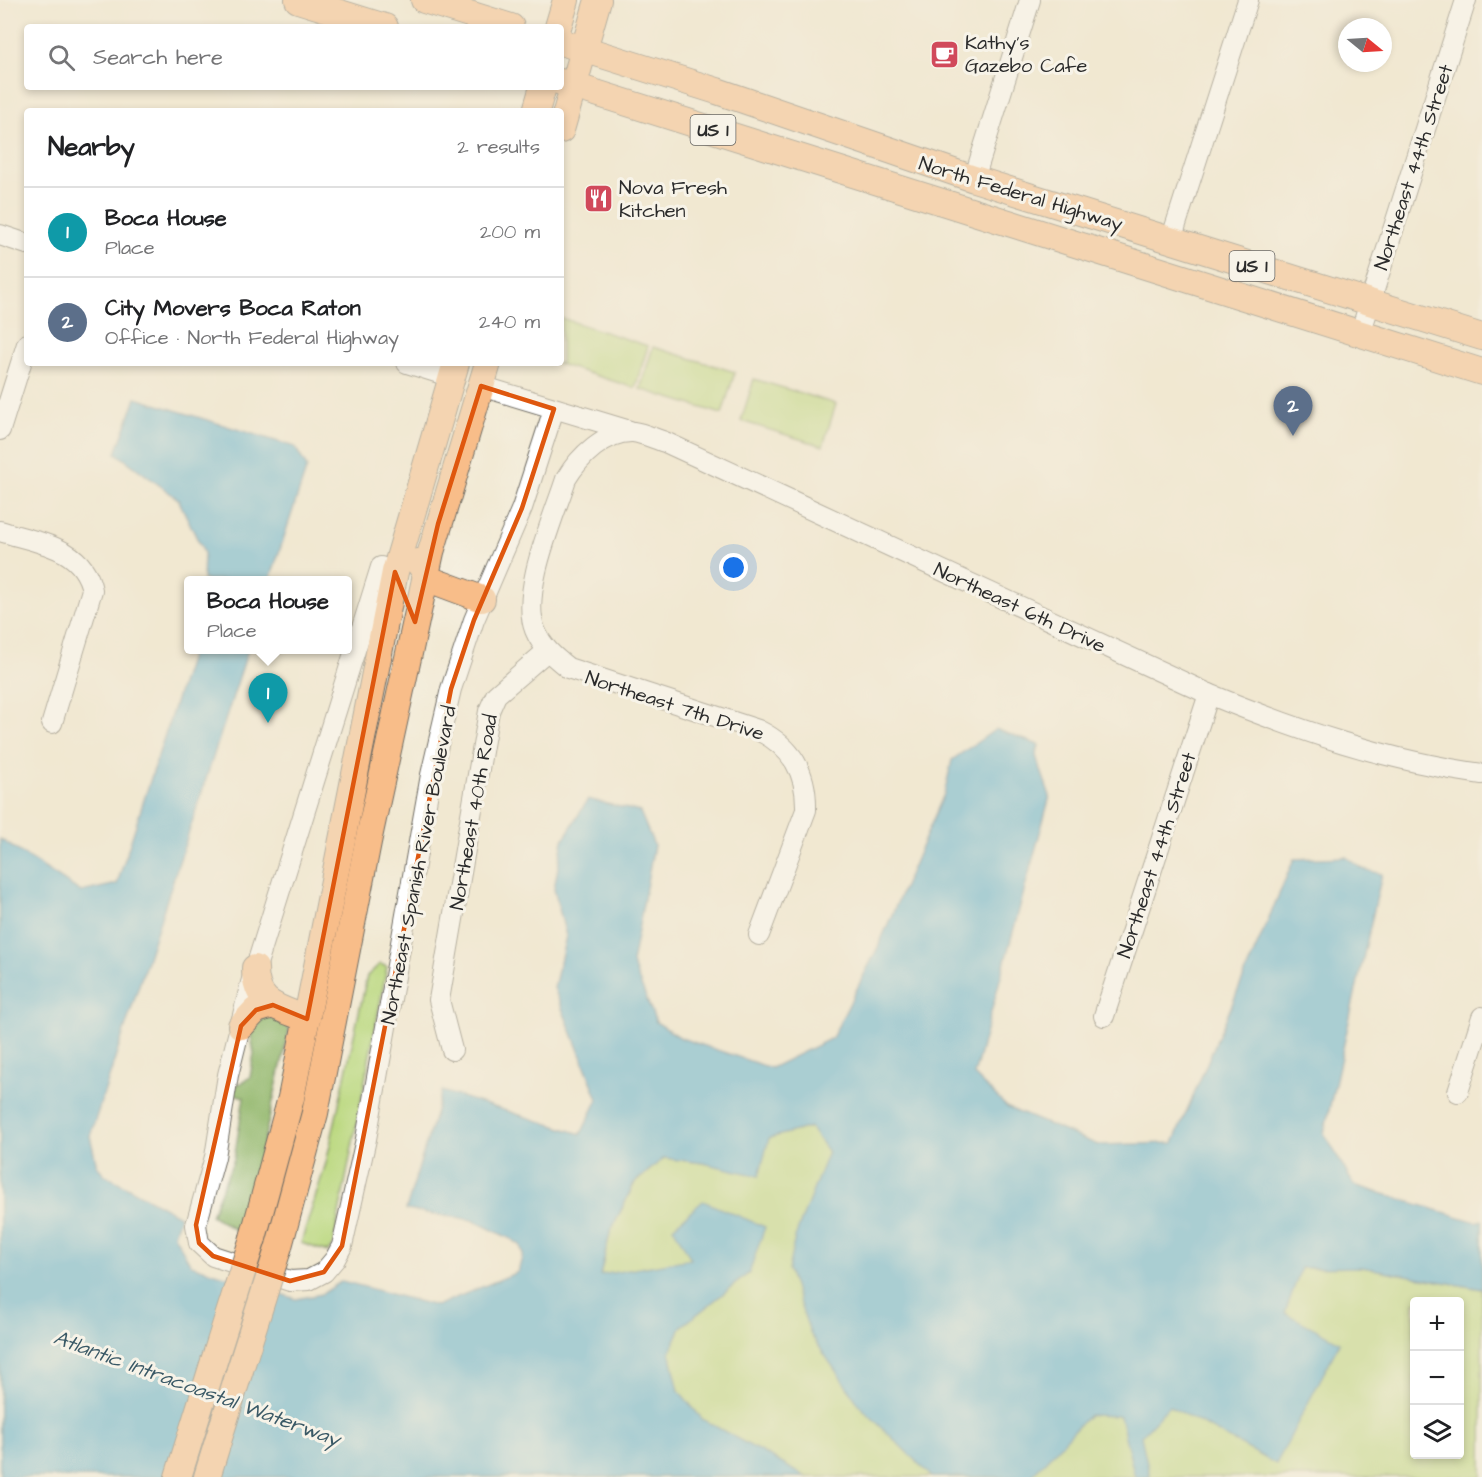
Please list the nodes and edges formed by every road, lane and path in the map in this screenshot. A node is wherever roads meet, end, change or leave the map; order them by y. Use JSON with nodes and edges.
{"nodes":[{"id":1,"x":298,"y":0,"type":"edge"},
{"id":2,"x":424,"y":0,"type":"edge"},
{"id":3,"x":566,"y":0,"type":"edge"},
{"id":4,"x":598,"y":0,"type":"edge"},
{"id":5,"x":1030,"y":0,"type":"edge"},
{"id":6,"x":1248,"y":0,"type":"edge"},
{"id":7,"x":1466,"y":0,"type":"edge"},
{"id":8,"x":376,"y":24,"type":"edge"},
{"id":9,"x":501,"y":24,"type":"edge"},
{"id":10,"x":559,"y":24,"type":"edge"},
{"id":11,"x":573,"y":46,"type":"edge"},
{"id":12,"x":567,"y":84,"type":"edge"},
{"id":13,"x":542,"y":90,"type":"edge"},
{"id":14,"x":537,"y":108,"type":"edge"},
{"id":15,"x":564,"y":108,"type":"edge"},
{"id":16,"x":974,"y":179,"type":"junction"},
{"id":17,"x":908,"y":191,"type":"junction"},
{"id":18,"x":1030,"y":196,"type":"junction"},
{"id":19,"x":963,"y":209,"type":"junction"},
{"id":20,"x":0,"y":235,"type":"edge"},
{"id":21,"x":1171,"y":240,"type":"junction"},
{"id":22,"x":24,"y":243,"type":"edge"},
{"id":23,"x":1370,"y":303,"type":"junction"},
{"id":24,"x":1360,"y":334,"type":"junction"},
{"id":25,"x":1482,"y":338,"type":"edge"},
{"id":26,"x":24,"y":354,"type":"edge"},
{"id":27,"x":427,"y":366,"type":"edge"},
{"id":28,"x":454,"y":370,"type":"edge"},
{"id":29,"x":1482,"y":372,"type":"edge"},
{"id":30,"x":484,"y":375,"type":"edge"},
{"id":31,"x":554,"y":409,"type":"junction"},
{"id":32,"x":0,"y":430,"type":"edge"},
{"id":33,"x":633,"y":432,"type":"junction"},
{"id":34,"x":425,"y":464,"type":"junction"},
{"id":35,"x":0,"y":531,"type":"edge"},
{"id":36,"x":388,"y":570,"type":"junction"},
{"id":37,"x":425,"y":576,"type":"junction"},
{"id":38,"x":482,"y":599,"type":"junction"},
{"id":39,"x":547,"y":651,"type":"junction"},
{"id":40,"x":1209,"y":694,"type":"junction"},
{"id":41,"x":396,"y":714,"type":"junction"},
{"id":42,"x":52,"y":723,"type":"dead end"},
{"id":43,"x":1482,"y":774,"type":"edge"},
{"id":44,"x":759,"y":935,"type":"dead end"},
{"id":45,"x":255,"y":968,"type":"junction"},
{"id":46,"x":273,"y":1005,"type":"junction"},
{"id":47,"x":1104,"y":1016,"type":"dead end"},
{"id":48,"x":1482,"y":1017,"type":"edge"},
{"id":49,"x":308,"y":1019,"type":"junction"},
{"id":50,"x":241,"y":1026,"type":"junction"},
{"id":51,"x":452,"y":1050,"type":"dead end"},
{"id":52,"x":1458,"y":1092,"type":"dead end"},
{"id":53,"x":177,"y":1477,"type":"edge"},
{"id":54,"x":207,"y":1477,"type":"edge"}],
"edges":[{"from":1,"to":8,"type":"main road"},
{"from":2,"to":9,"type":"main road"},
{"from":3,"to":10,"type":"main road"},
{"from":4,"to":11,"type":"main road"},
{"from":5,"to":16,"type":"street"},
{"from":6,"to":21,"type":"street"},
{"from":7,"to":23,"type":"street","name":"Northeast 44th Street"},
{"from":11,"to":12,"type":"main road"},
{"from":11,"to":16,"type":"main road","name":"North Federal Highway","number":"US 1"},
{"from":12,"to":15,"type":"main road"},
{"from":12,"to":17,"type":"main road","name":"North Federal Highway","number":"US 1"},
{"from":13,"to":14,"type":"main road"},
{"from":16,"to":17,"type":"main road"},
{"from":16,"to":18,"type":"main road","name":"North Federal Highway","number":"US 1"},
{"from":17,"to":19,"type":"main road","name":"North Federal Highway","number":"US 1"},
{"from":18,"to":19,"type":"main road"},
{"from":18,"to":21,"type":"main road","name":"North Federal Highway","number":"US 1"},
{"from":19,"to":24,"type":"main road","name":"North Federal Highway","number":"US 1"},
{"from":20,"to":22,"type":"street"},
{"from":21,"to":23,"type":"main road","name":"North Federal Highway","number":"US 1"},
{"from":23,"to":24,"type":"street","name":"Northeast 44th Street"},
{"from":23,"to":25,"type":"main road","name":"North Federal Highway","number":"US 1"},
{"from":24,"to":29,"type":"main road","name":"North Federal Highway","number":"US 1"},
{"from":26,"to":32,"type":"street"},
{"from":27,"to":28,"type":"street"},
{"from":28,"to":34,"type":"main road","name":"Northeast Spanish River Boulevard"},
{"from":30,"to":31,"type":"street","name":"Northeast 6th Drive"},
{"from":30,"to":37,"type":"main road"},
{"from":31,"to":33,"type":"street","name":"Northeast 6th Drive"},
{"from":31,"to":38,"type":"street","name":"Northeast Spanish River Boulevard"},
{"from":33,"to":39,"type":"street"},
{"from":33,"to":40,"type":"street","name":"Northeast 6th Drive"},
{"from":34,"to":36,"type":"main road","name":"Northeast Spanish River Boulevard"},
{"from":34,"to":37,"type":"main road"},
{"from":35,"to":42,"type":"street"},
{"from":36,"to":41,"type":"main road"},
{"from":36,"to":45,"type":"street","name":"Northeast Spanish River Boulevard"},
{"from":36,"to":49,"type":"main road","name":"Northeast Spanish River Boulevard"},
{"from":37,"to":38,"type":"main road"},
{"from":37,"to":41,"type":"main road"},
{"from":38,"to":50,"type":"street","name":"Northeast Spanish River Boulevard"},
{"from":39,"to":44,"type":"street","name":"Northeast 7th Drive"},
{"from":39,"to":51,"type":"street","name":"Northeast 40th Road"},
{"from":40,"to":43,"type":"street","name":"Northeast 6th Drive"},
{"from":40,"to":47,"type":"street","name":"Northeast 44th Street"},
{"from":41,"to":54,"type":"main road","bridge":true},
{"from":45,"to":46,"type":"main road"},
{"from":45,"to":50,"type":"street","name":"Northeast Spanish River Boulevard"},
{"from":46,"to":49,"type":"main road"},
{"from":46,"to":50,"type":"main road"},
{"from":48,"to":52,"type":"street"},
{"from":49,"to":53,"type":"main road","name":"Northeast Spanish River Boulevard","bridge":true}]}
